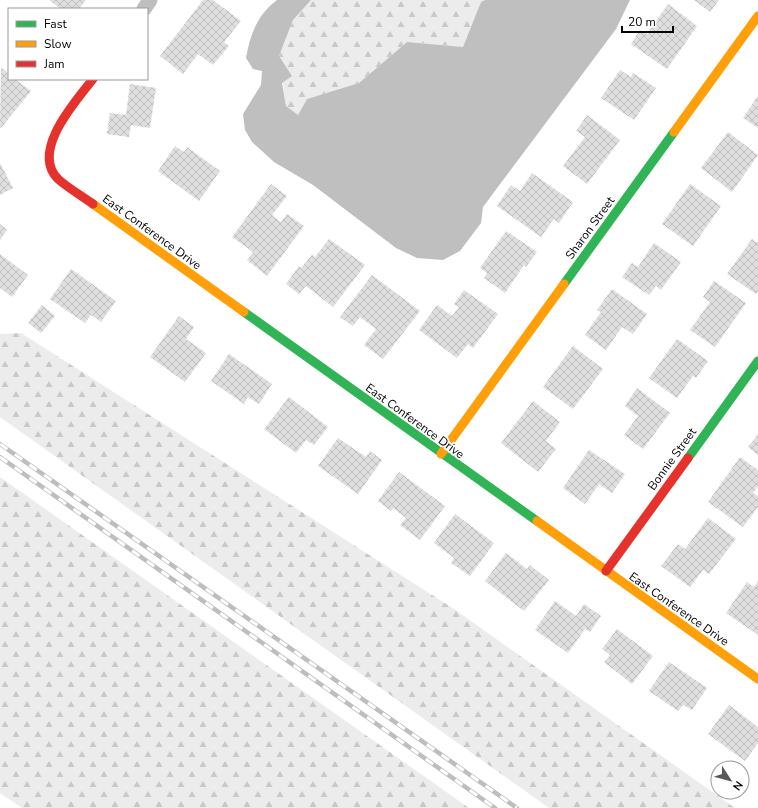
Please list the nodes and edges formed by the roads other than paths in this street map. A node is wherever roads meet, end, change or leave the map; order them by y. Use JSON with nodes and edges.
{"nodes":[{"id":1,"x":758,"y":16,"type":"edge"},
{"id":2,"x":92,"y":80,"type":"edge"},
{"id":3,"x":758,"y":361,"type":"edge"},
{"id":4,"x":441,"y":454,"type":"junction"},
{"id":5,"x":606,"y":571,"type":"junction"},
{"id":6,"x":758,"y":680,"type":"edge"}],
"edges":[{"from":1,"to":4,"type":"street","name":"Sharon Street"},
{"from":2,"to":4,"type":"street","name":"East Conference Drive"},
{"from":3,"to":5,"type":"street","name":"Bonnie Street"},
{"from":4,"to":5,"type":"street","name":"East Conference Drive"},
{"from":5,"to":6,"type":"street","name":"East Conference Drive"}]}
